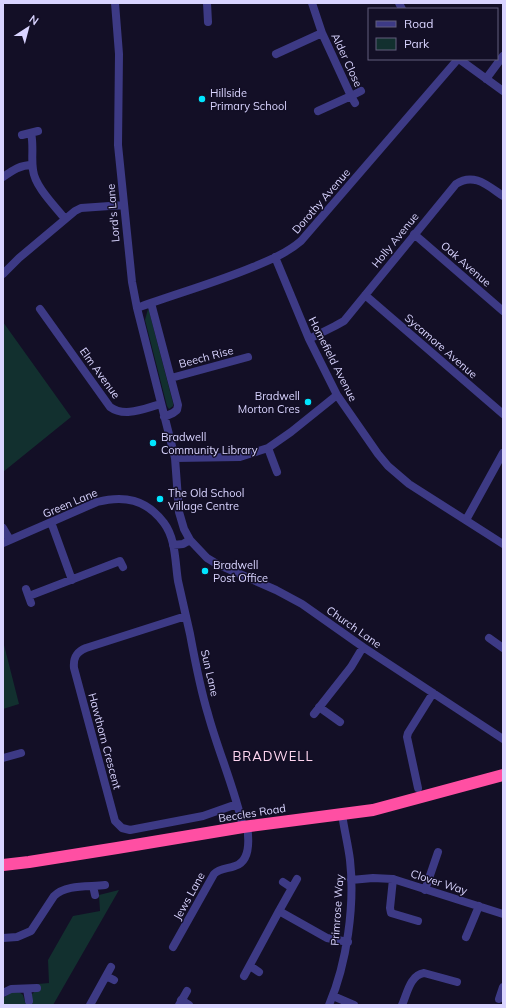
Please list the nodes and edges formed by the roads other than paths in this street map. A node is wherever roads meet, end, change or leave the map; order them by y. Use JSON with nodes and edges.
{"nodes":[{"id":1,"x":115,"y":3,"type":"edge"},
{"id":2,"x":207,"y":3,"type":"edge"},
{"id":3,"x":312,"y":3,"type":"edge"},
{"id":4,"x":208,"y":22,"type":"dead end"},
{"id":5,"x":322,"y":33,"type":"junction"},
{"id":6,"x":276,"y":54,"type":"dead end"},
{"id":7,"x":503,"y":56,"type":"edge"},
{"id":8,"x":458,"y":60,"type":"edge"},
{"id":9,"x":460,"y":60,"type":"edge"},
{"id":10,"x":486,"y":79,"type":"junction"},
{"id":11,"x":361,"y":91,"type":"dead end"},
{"id":12,"x":503,"y":91,"type":"edge"},
{"id":13,"x":353,"y":99,"type":"junction"},
{"id":14,"x":318,"y":111,"type":"dead end"},
{"id":15,"x":22,"y":135,"type":"dead end"},
{"id":16,"x":32,"y":165,"type":"junction"},
{"id":17,"x":3,"y":177,"type":"edge"},
{"id":18,"x":503,"y":196,"type":"edge"},
{"id":19,"x":124,"y":205,"type":"junction"},
{"id":20,"x":65,"y":219,"type":"junction"},
{"id":21,"x":414,"y":234,"type":"junction"},
{"id":22,"x":275,"y":257,"type":"junction"},
{"id":23,"x":3,"y":274,"type":"edge"},
{"id":24,"x":365,"y":295,"type":"junction"},
{"id":25,"x":151,"y":303,"type":"junction"},
{"id":26,"x":136,"y":308,"type":"junction"},
{"id":27,"x":40,"y":309,"type":"dead end"},
{"id":28,"x":503,"y":311,"type":"edge"},
{"id":29,"x":309,"y":338,"type":"junction"},
{"id":30,"x":248,"y":357,"type":"dead end"},
{"id":31,"x":171,"y":378,"type":"junction"},
{"id":32,"x":337,"y":395,"type":"junction"},
{"id":33,"x":161,"y":404,"type":"junction"},
{"id":34,"x":503,"y":414,"type":"edge"},
{"id":35,"x":164,"y":417,"type":"junction"},
{"id":36,"x":268,"y":448,"type":"junction"},
{"id":37,"x":503,"y":453,"type":"edge"},
{"id":38,"x":175,"y":458,"type":"junction"},
{"id":39,"x":277,"y":472,"type":"dead end"},
{"id":40,"x":466,"y":520,"type":"junction"},
{"id":41,"x":51,"y":522,"type":"junction"},
{"id":42,"x":164,"y":523,"type":"joint"},
{"id":43,"x":3,"y":528,"type":"edge"},
{"id":44,"x":190,"y":540,"type":"junction"},
{"id":45,"x":6,"y":541,"type":"edge"},
{"id":46,"x":503,"y":544,"type":"edge"},
{"id":47,"x":173,"y":545,"type":"junction"},
{"id":48,"x":120,"y":561,"type":"dead end"},
{"id":49,"x":72,"y":580,"type":"junction"},
{"id":50,"x":29,"y":596,"type":"dead end"},
{"id":51,"x":186,"y":616,"type":"junction"},
{"id":52,"x":489,"y":638,"type":"dead end"},
{"id":53,"x":363,"y":647,"type":"junction"},
{"id":54,"x":503,"y":648,"type":"edge"},
{"id":55,"x":433,"y":693,"type":"junction"},
{"id":56,"x":340,"y":722,"type":"dead end"},
{"id":57,"x":503,"y":739,"type":"edge"},
{"id":58,"x":21,"y":753,"type":"dead end"},
{"id":59,"x":3,"y":758,"type":"edge"},
{"id":60,"x":503,"y":775,"type":"edge"},
{"id":61,"x":418,"y":788,"type":"dead end"},
{"id":62,"x":236,"y":804,"type":"junction"},
{"id":63,"x":342,"y":814,"type":"junction"},
{"id":64,"x":245,"y":827,"type":"junction"},
{"id":65,"x":438,"y":852,"type":"dead end"},
{"id":66,"x":3,"y":865,"type":"edge"},
{"id":67,"x":393,"y":878,"type":"junction"},
{"id":68,"x":297,"y":879,"type":"dead end"},
{"id":69,"x":351,"y":880,"type":"junction"},
{"id":70,"x":283,"y":882,"type":"dead end"},
{"id":71,"x":104,"y":885,"type":"dead end"},
{"id":72,"x":93,"y":886,"type":"junction"},
{"id":73,"x":292,"y":888,"type":"junction"},
{"id":74,"x":425,"y":890,"type":"junction"},
{"id":75,"x":94,"y":895,"type":"dead end"},
{"id":76,"x":479,"y":906,"type":"junction"},
{"id":77,"x":279,"y":911,"type":"junction"},
{"id":78,"x":503,"y":914,"type":"edge"},
{"id":79,"x":418,"y":921,"type":"dead end"},
{"id":80,"x":466,"y":937,"type":"dead end"},
{"id":81,"x":3,"y":938,"type":"edge"},
{"id":82,"x":348,"y":942,"type":"junction"},
{"id":83,"x":173,"y":947,"type":"dead end"},
{"id":84,"x":250,"y":966,"type":"junction"},
{"id":85,"x":111,"y":967,"type":"dead end"},
{"id":86,"x":259,"y":972,"type":"dead end"},
{"id":87,"x":244,"y":976,"type":"dead end"},
{"id":88,"x":457,"y":982,"type":"dead end"},
{"id":89,"x":37,"y":988,"type":"dead end"},
{"id":90,"x":503,"y":988,"type":"edge"},
{"id":91,"x":26,"y":989,"type":"junction"},
{"id":92,"x":188,"y":991,"type":"dead end"},
{"id":93,"x":3,"y":993,"type":"edge"},
{"id":94,"x":333,"y":996,"type":"junction"},
{"id":95,"x":499,"y":999,"type":"dead end"},
{"id":96,"x":29,"y":1001,"type":"dead end"},
{"id":97,"x":180,"y":1003,"type":"edge"},
{"id":98,"x":90,"y":1005,"type":"edge"},
{"id":99,"x":189,"y":1005,"type":"edge"},
{"id":100,"x":329,"y":1005,"type":"edge"},
{"id":101,"x":354,"y":1005,"type":"edge"},
{"id":102,"x":402,"y":1005,"type":"edge"}],
"edges":[{"from":1,"to":19,"type":"street","name":"Lord's Lane"},
{"from":2,"to":4,"type":"street"},
{"from":3,"to":5,"type":"street","name":"Alder Close"},
{"from":5,"to":6,"type":"street","name":"Alder Close"},
{"from":5,"to":13,"type":"street","name":"Alder Close"},
{"from":7,"to":10,"type":"street"},
{"from":8,"to":22,"type":"street","name":"Dorothy Avenue"},
{"from":9,"to":10,"type":"street"},
{"from":10,"to":12,"type":"street"},
{"from":11,"to":13,"type":"street","name":"Alder Close"},
{"from":13,"to":14,"type":"street","name":"Alder Close"},
{"from":15,"to":16,"type":"street"},
{"from":16,"to":17,"type":"street"},
{"from":16,"to":20,"type":"street"},
{"from":18,"to":21,"type":"street","name":"Holly Avenue"},
{"from":19,"to":20,"type":"street"},
{"from":19,"to":26,"type":"street","name":"Lord's Lane"},
{"from":20,"to":23,"type":"street"},
{"from":21,"to":24,"type":"street","name":"Holly Avenue"},
{"from":21,"to":28,"type":"street","name":"Oak Avenue"},
{"from":22,"to":25,"type":"street","name":"Dorothy Avenue"},
{"from":22,"to":29,"type":"street","name":"Homefield Avenue"},
{"from":24,"to":29,"type":"street","name":"Holly Avenue"},
{"from":24,"to":34,"type":"street","name":"Sycamore Avenue"},
{"from":25,"to":26,"type":"street","name":"Dorothy Avenue"},
{"from":25,"to":31,"type":"street"},
{"from":26,"to":33,"type":"street","name":"Lord's Lane"},
{"from":27,"to":33,"type":"street","name":"Elm Avenue"},
{"from":29,"to":32,"type":"street","name":"Homefield Avenue"},
{"from":30,"to":31,"type":"street","name":"Beech Rise"},
{"from":31,"to":35,"type":"street"},
{"from":32,"to":36,"type":"street"},
{"from":32,"to":40,"type":"street","name":"Homefield Avenue"},
{"from":33,"to":35,"type":"street","name":"Lord's Lane"},
{"from":35,"to":38,"type":"street","name":"Lord's Lane"},
{"from":36,"to":38,"type":"street"},
{"from":36,"to":39,"type":"street"},
{"from":37,"to":40,"type":"street"},
{"from":38,"to":44,"type":"street","name":"Lord's Lane"},
{"from":40,"to":46,"type":"street","name":"Homefield Avenue"},
{"from":41,"to":42,"type":"street","name":"Green Lane"},
{"from":41,"to":45,"type":"street","name":"Green Lane"},
{"from":41,"to":49,"type":"street"},
{"from":42,"to":47,"type":"street","name":"Sun Lane"},
{"from":43,"to":45,"type":"street"},
{"from":44,"to":47,"type":"street"},
{"from":44,"to":53,"type":"street","name":"Church Lane"},
{"from":47,"to":51,"type":"street","name":"Sun Lane"},
{"from":48,"to":49,"type":"street"},
{"from":49,"to":50,"type":"street"},
{"from":51,"to":62,"type":"street","name":"Sun Lane"},
{"from":51,"to":62,"type":"street","name":"Hawthorn Crescent"},
{"from":52,"to":54,"type":"street"},
{"from":53,"to":55,"type":"street","name":"Church Lane"},
{"from":53,"to":56,"type":"street"},
{"from":55,"to":57,"type":"street","name":"Church Lane"},
{"from":55,"to":61,"type":"street"},
{"from":58,"to":59,"type":"street"},
{"from":60,"to":63,"type":"highway","name":"Beccles Road"},
{"from":62,"to":64,"type":"street","name":"Sun Lane"},
{"from":63,"to":64,"type":"highway","name":"Beccles Road"},
{"from":63,"to":69,"type":"street","name":"Primrose Way"},
{"from":64,"to":66,"type":"highway","name":"Beccles Road"},
{"from":64,"to":83,"type":"street","name":"Jews Lane"},
{"from":65,"to":74,"type":"street"},
{"from":67,"to":69,"type":"street","name":"Clover Way"},
{"from":67,"to":74,"type":"street","name":"Clover Way"},
{"from":67,"to":79,"type":"street","name":"Clover Way"},
{"from":68,"to":73,"type":"street"},
{"from":69,"to":82,"type":"street","name":"Primrose Way"},
{"from":70,"to":73,"type":"street"},
{"from":71,"to":72,"type":"street"},
{"from":72,"to":75,"type":"street"},
{"from":72,"to":81,"type":"street"},
{"from":73,"to":77,"type":"street"},
{"from":74,"to":76,"type":"street","name":"Clover Way"},
{"from":76,"to":78,"type":"street","name":"Clover Way"},
{"from":76,"to":80,"type":"street"},
{"from":77,"to":82,"type":"street"},
{"from":77,"to":84,"type":"street"},
{"from":82,"to":94,"type":"street","name":"Primrose Way"},
{"from":84,"to":86,"type":"street"},
{"from":84,"to":87,"type":"street"},
{"from":85,"to":98,"type":"street"},
{"from":88,"to":102,"type":"street"},
{"from":89,"to":91,"type":"street"},
{"from":90,"to":95,"type":"street"},
{"from":91,"to":93,"type":"street"},
{"from":91,"to":96,"type":"street"},
{"from":92,"to":97,"type":"street"},
{"from":94,"to":100,"type":"street","name":"Primrose Way"},
{"from":94,"to":101,"type":"street"},
{"from":97,"to":99,"type":"street"}]}
